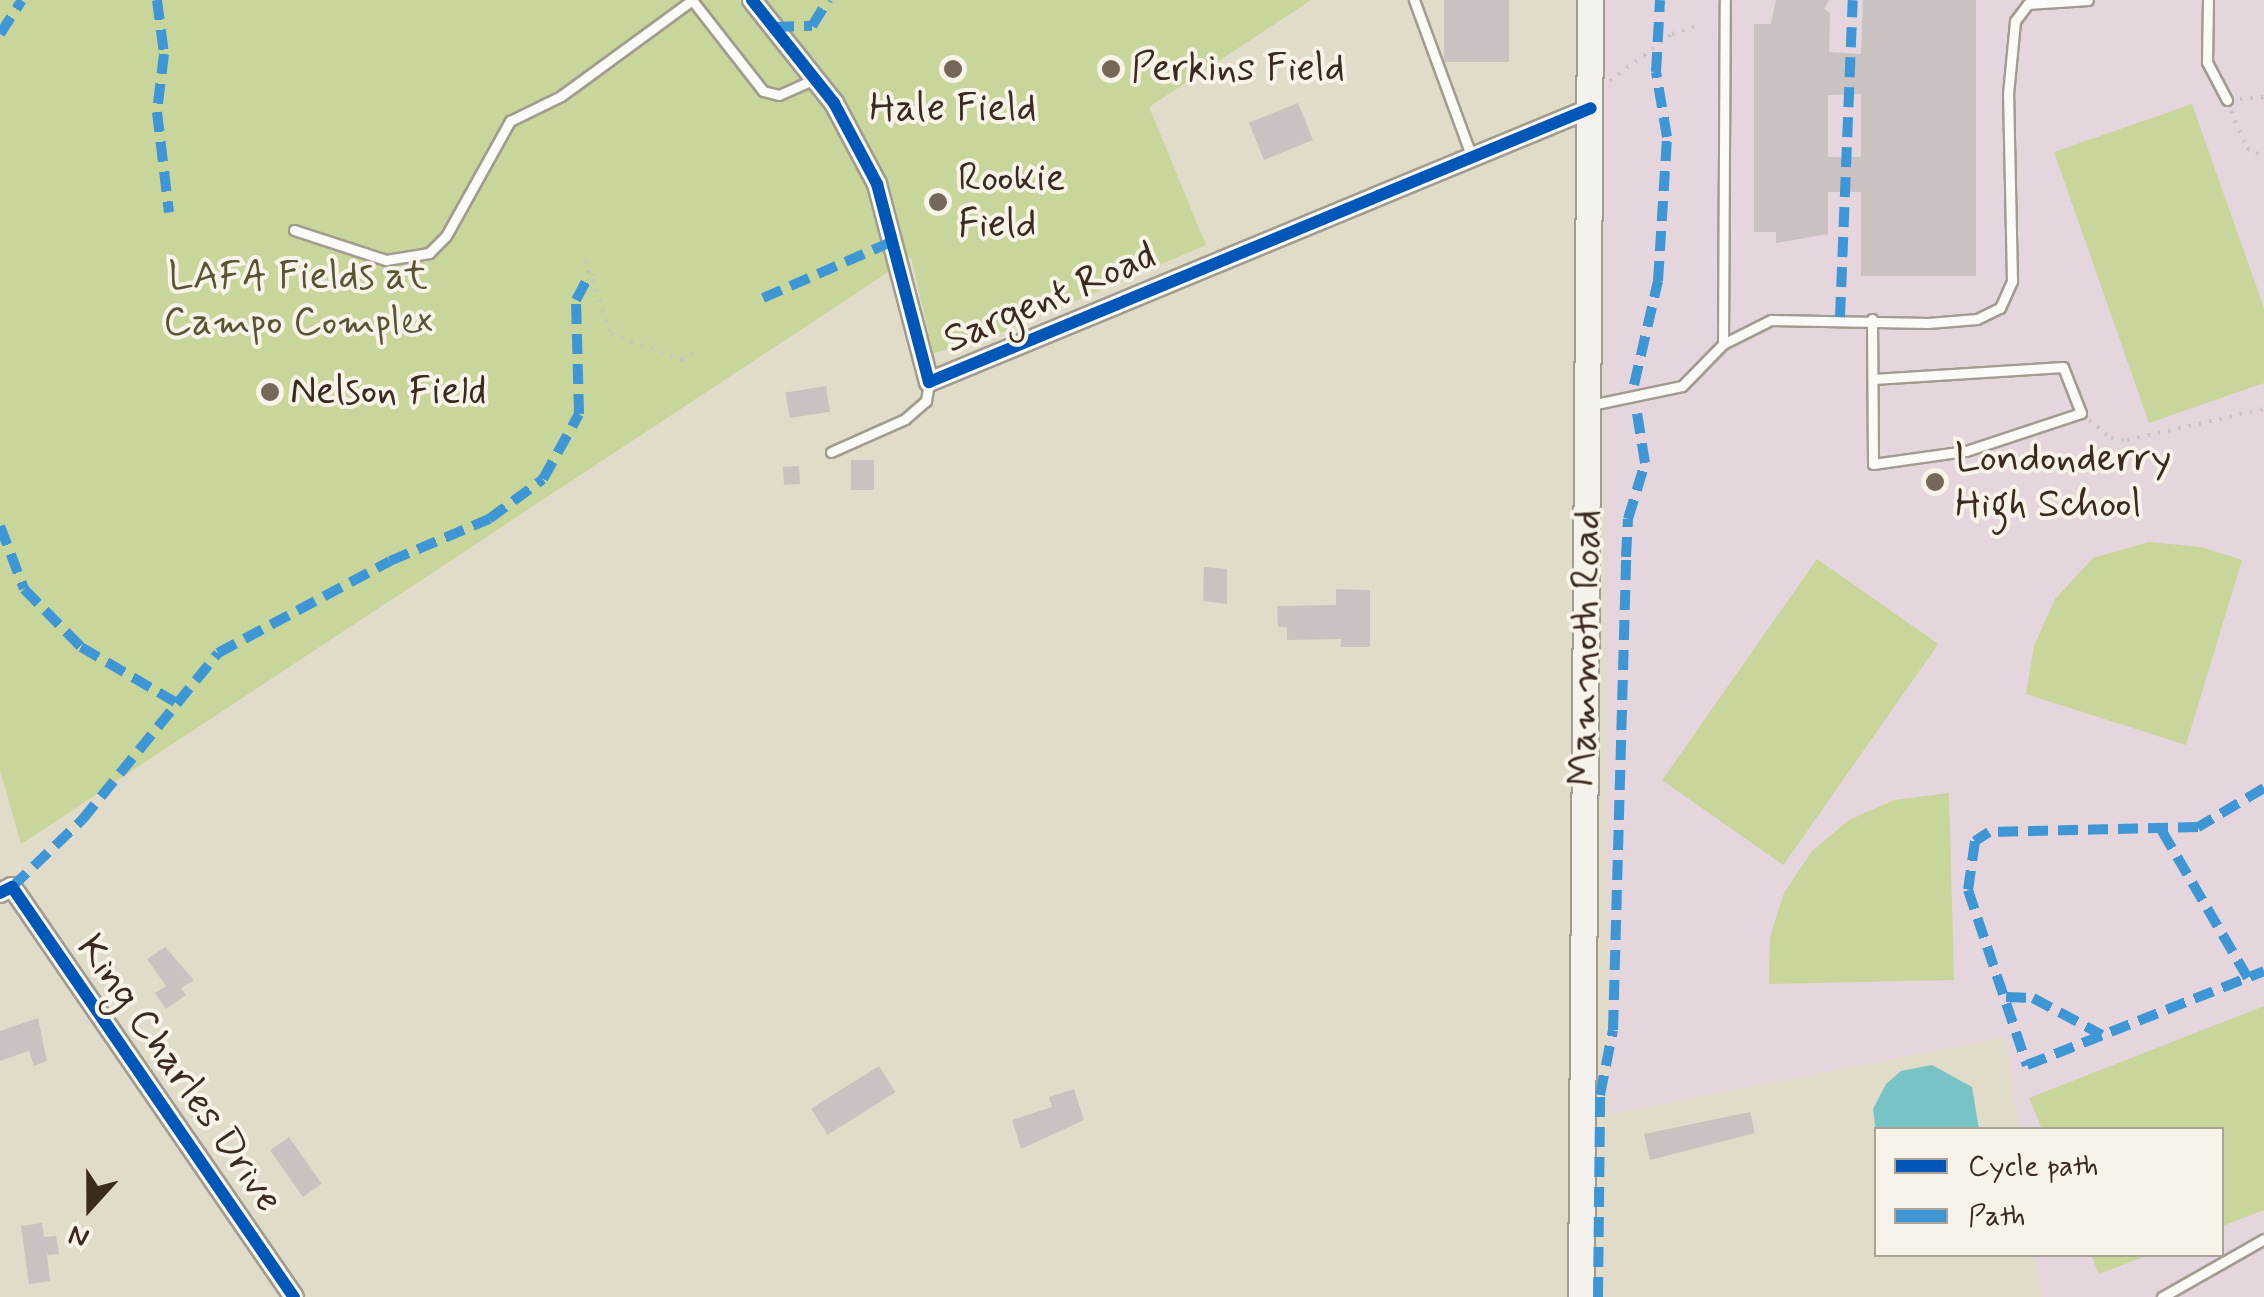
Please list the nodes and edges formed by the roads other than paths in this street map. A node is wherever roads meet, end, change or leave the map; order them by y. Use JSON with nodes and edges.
{"nodes":[{"id":1,"x":692,"y":0,"type":"edge"},
{"id":2,"x":752,"y":0,"type":"edge"},
{"id":3,"x":1414,"y":0,"type":"edge"},
{"id":4,"x":1590,"y":0,"type":"edge"},
{"id":5,"x":1724,"y":0,"type":"edge"},
{"id":6,"x":2088,"y":0,"type":"edge"},
{"id":7,"x":2208,"y":0,"type":"edge"},
{"id":8,"x":816,"y":78,"type":"junction"},
{"id":9,"x":2227,"y":100,"type":"road end"},
{"id":10,"x":1591,"y":108,"type":"junction"},
{"id":11,"x":1470,"y":155,"type":"junction"},
{"id":12,"x":294,"y":230,"type":"dead end"},
{"id":13,"x":1872,"y":319,"type":"junction"},
{"id":14,"x":1723,"y":344,"type":"junction"},
{"id":15,"x":1874,"y":379,"type":"junction"},
{"id":16,"x":929,"y":382,"type":"junction"},
{"id":17,"x":1588,"y":405,"type":"junction"},
{"id":18,"x":831,"y":452,"type":"dead end"},
{"id":19,"x":6,"y":890,"type":"edge"},
{"id":20,"x":2264,"y":1239,"type":"edge"},
{"id":21,"x":294,"y":1297,"type":"edge"},
{"id":22,"x":1581,"y":1297,"type":"edge"},
{"id":23,"x":2162,"y":1297,"type":"edge"}],
"edges":[{"from":1,"to":8,"type":"lane"},
{"from":1,"to":12,"type":"lane"},
{"from":2,"to":8,"type":"street","name":"Sargent Road"},
{"from":3,"to":11,"type":"lane"},
{"from":4,"to":10,"type":"main road","name":"Mammoth Road"},
{"from":5,"to":14,"type":"lane"},
{"from":6,"to":13,"type":"lane"},
{"from":7,"to":9,"type":"lane"},
{"from":8,"to":16,"type":"street","name":"Sargent Road"},
{"from":10,"to":11,"type":"street","name":"Sargent Road"},
{"from":10,"to":17,"type":"main road","name":"Mammoth Road"},
{"from":11,"to":16,"type":"street","name":"Sargent Road"},
{"from":13,"to":14,"type":"lane"},
{"from":13,"to":15,"type":"lane"},
{"from":14,"to":17,"type":"lane"},
{"from":15,"to":15,"type":"lane"},
{"from":16,"to":18,"type":"lane"},
{"from":17,"to":22,"type":"main road","name":"Mammoth Road"},
{"from":19,"to":21,"type":"street","name":"King Charles Drive"},
{"from":20,"to":23,"type":"lane"}]}
